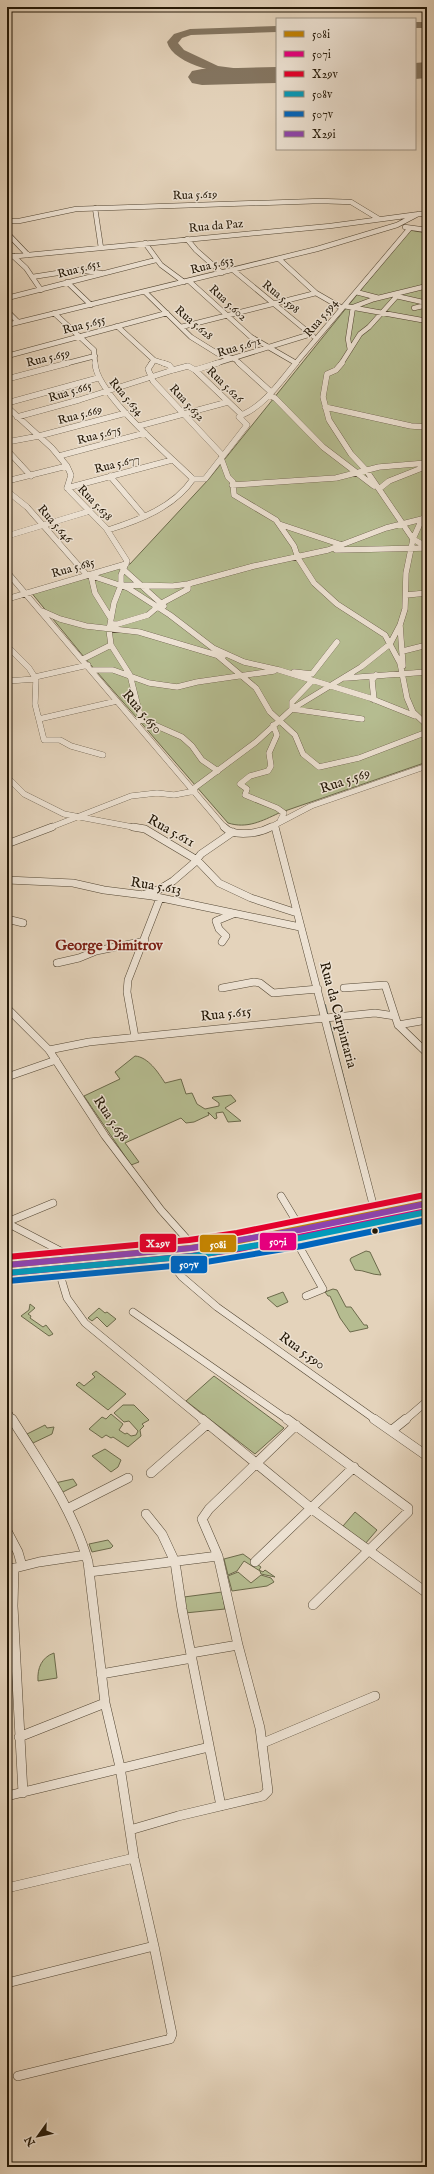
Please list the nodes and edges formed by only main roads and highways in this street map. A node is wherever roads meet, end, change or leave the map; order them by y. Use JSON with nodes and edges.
{"nodes":[{"id":1,"x":427,"y":1203,"type":"edge"},
{"id":2,"x":427,"y":1212,"type":"edge"},
{"id":3,"x":298,"y":1234,"type":"junction"},
{"id":4,"x":7,"y":1265,"type":"edge"},
{"id":5,"x":7,"y":1273,"type":"edge"}],
"edges":[{"from":1,"to":3,"type":"highway"},
{"from":2,"to":3,"type":"highway"},
{"from":3,"to":4,"type":"highway"},
{"from":3,"to":5,"type":"highway"}]}
